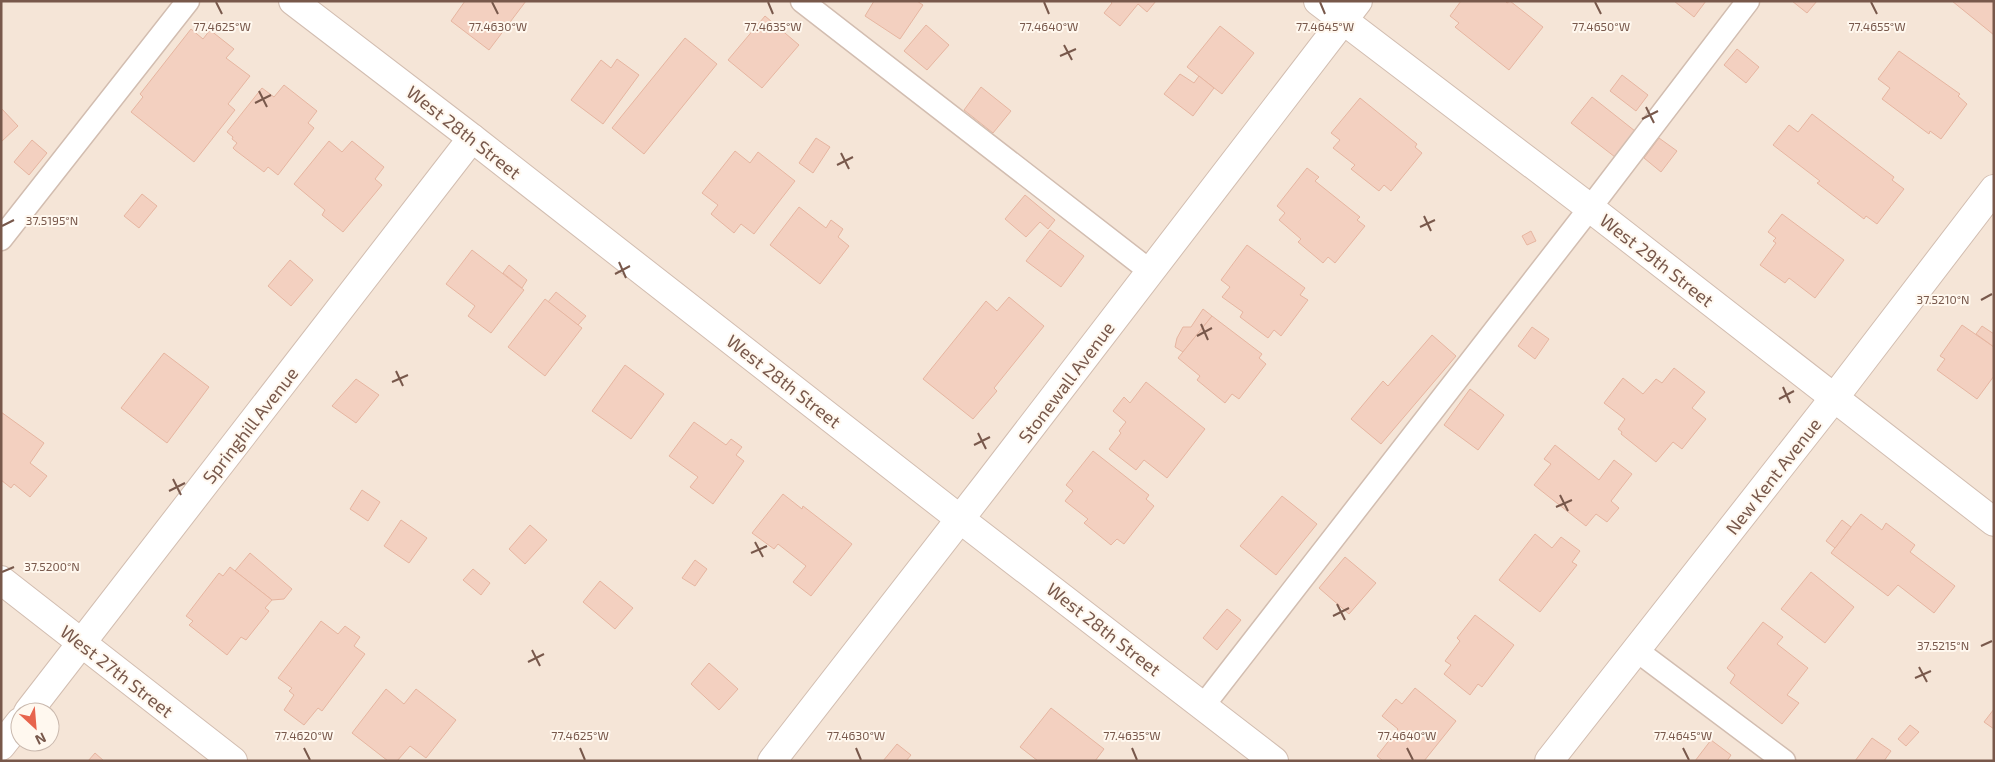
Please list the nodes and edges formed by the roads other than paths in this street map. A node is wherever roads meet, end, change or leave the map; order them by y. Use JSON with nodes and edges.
{"nodes":[{"id":1,"x":188,"y":1,"type":"edge"},
{"id":2,"x":293,"y":1,"type":"edge"},
{"id":3,"x":802,"y":1,"type":"edge"},
{"id":4,"x":1318,"y":1,"type":"edge"},
{"id":5,"x":1748,"y":1,"type":"edge"},
{"id":6,"x":1350,"y":11,"type":"edge"},
{"id":7,"x":472,"y":138,"type":"junction"},
{"id":8,"x":1994,"y":189,"type":"edge"},
{"id":9,"x":1590,"y":208,"type":"junction"},
{"id":10,"x":1,"y":240,"type":"edge"},
{"id":11,"x":1150,"y":271,"type":"junction"},
{"id":12,"x":1834,"y":398,"type":"junction"},
{"id":13,"x":960,"y":519,"type":"junction"},
{"id":14,"x":1994,"y":522,"type":"edge"},
{"id":15,"x":1,"y":580,"type":"edge"},
{"id":16,"x":80,"y":642,"type":"junction"},
{"id":17,"x":1636,"y":650,"type":"junction"},
{"id":18,"x":35,"y":702,"type":"edge"},
{"id":19,"x":1203,"y":706,"type":"junction"},
{"id":20,"x":10,"y":735,"type":"edge"},
{"id":21,"x":1,"y":746,"type":"edge"},
{"id":22,"x":233,"y":761,"type":"edge"},
{"id":23,"x":772,"y":761,"type":"edge"},
{"id":24,"x":1274,"y":761,"type":"edge"},
{"id":25,"x":1549,"y":761,"type":"edge"},
{"id":26,"x":1784,"y":761,"type":"edge"}],
"edges":[{"from":1,"to":10,"type":"lane"},
{"from":2,"to":7,"type":"street","name":"West 28th Street"},
{"from":3,"to":11,"type":"lane"},
{"from":4,"to":6,"type":"street","name":"West 29th Street"},
{"from":5,"to":9,"type":"lane"},
{"from":6,"to":9,"type":"street","name":"West 29th Street"},
{"from":6,"to":11,"type":"street","name":"Stonewall Avenue"},
{"from":7,"to":13,"type":"street","name":"West 28th Street"},
{"from":7,"to":16,"type":"street","name":"Springhill Avenue"},
{"from":8,"to":12,"type":"street","name":"New Kent Avenue"},
{"from":9,"to":12,"type":"street","name":"West 29th Street"},
{"from":9,"to":19,"type":"lane"},
{"from":11,"to":13,"type":"street","name":"Stonewall Avenue"},
{"from":12,"to":14,"type":"street","name":"West 29th Street"},
{"from":12,"to":17,"type":"street","name":"New Kent Avenue"},
{"from":13,"to":19,"type":"street","name":"West 28th Street"},
{"from":13,"to":23,"type":"street","name":"Stonewall Avenue"},
{"from":15,"to":16,"type":"street","name":"West 27th Street"},
{"from":16,"to":18,"type":"street","name":"Springhill Avenue"},
{"from":16,"to":22,"type":"street","name":"West 27th Street"},
{"from":17,"to":25,"type":"street","name":"New Kent Avenue"},
{"from":17,"to":26,"type":"lane"},
{"from":19,"to":24,"type":"street","name":"West 28th Street"},
{"from":20,"to":21,"type":"street"}]}
